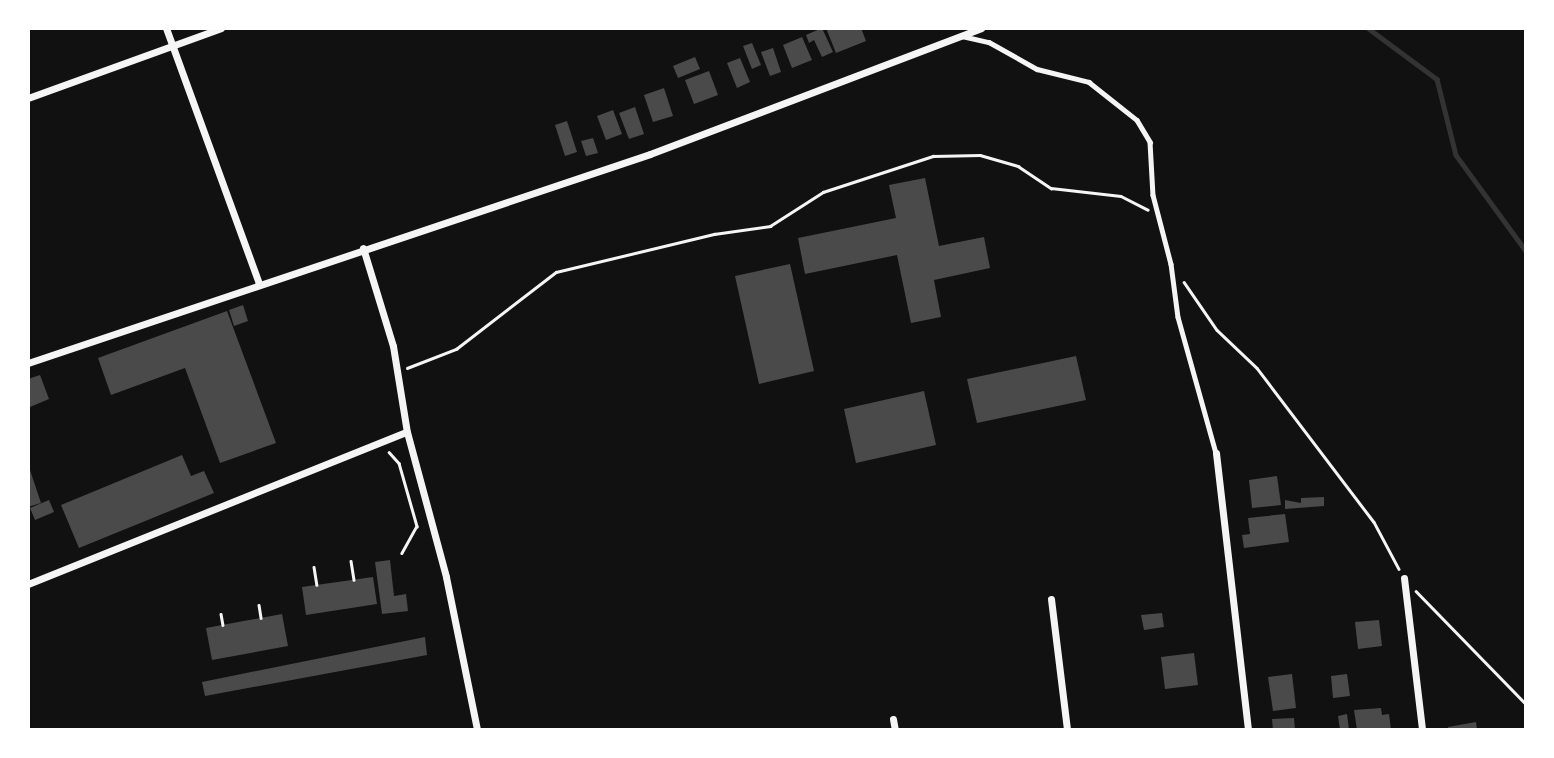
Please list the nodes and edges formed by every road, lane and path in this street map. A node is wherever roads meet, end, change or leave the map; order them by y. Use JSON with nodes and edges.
{"nodes":[{"id":1,"x":166,"y":28,"type":"edge"},
{"id":2,"x":220,"y":28,"type":"edge"},
{"id":3,"x":981,"y":28,"type":"edge"},
{"id":4,"x":961,"y":36,"type":"junction"},
{"id":5,"x":173,"y":45,"type":"junction"},
{"id":6,"x":28,"y":98,"type":"edge"},
{"id":7,"x":1158,"y":216,"type":"junction"},
{"id":8,"x":363,"y":248,"type":"junction"},
{"id":9,"x":1171,"y":264,"type":"junction"},
{"id":10,"x":259,"y":283,"type":"junction"},
{"id":11,"x":28,"y":363,"type":"edge"},
{"id":12,"x":397,"y":372,"type":"junction"},
{"id":13,"x":407,"y":432,"type":"junction"},
{"id":14,"x":381,"y":442,"type":"junction"},
{"id":15,"x":1216,"y":453,"type":"joint"},
{"id":16,"x":402,"y":553,"type":"dead end"},
{"id":17,"x":351,"y":561,"type":"dead end"},
{"id":18,"x":314,"y":567,"type":"dead end"},
{"id":19,"x":1404,"y":578,"type":"junction"},
{"id":20,"x":354,"y":580,"type":"dead end"},
{"id":21,"x":28,"y":584,"type":"edge"},
{"id":22,"x":317,"y":585,"type":"dead end"},
{"id":23,"x":1051,"y":599,"type":"dead end"},
{"id":24,"x":259,"y":605,"type":"dead end"},
{"id":25,"x":221,"y":614,"type":"dead end"},
{"id":26,"x":261,"y":618,"type":"dead end"},
{"id":27,"x":223,"y":625,"type":"dead end"},
{"id":28,"x":1526,"y":704,"type":"edge"},
{"id":29,"x":894,"y":719,"type":"dead end"},
{"id":30,"x":477,"y":730,"type":"edge"},
{"id":31,"x":895,"y":730,"type":"edge"},
{"id":32,"x":1067,"y":730,"type":"edge"},
{"id":33,"x":1248,"y":730,"type":"edge"},
{"id":34,"x":1422,"y":730,"type":"edge"}],
"edges":[{"from":1,"to":5,"type":"street"},
{"from":2,"to":5,"type":"street"},
{"from":3,"to":4,"type":"street"},
{"from":4,"to":7,"type":"lane"},
{"from":4,"to":8,"type":"street"},
{"from":5,"to":6,"type":"street"},
{"from":5,"to":10,"type":"street"},
{"from":7,"to":9,"type":"lane"},
{"from":7,"to":12,"type":"path"},
{"from":8,"to":10,"type":"street"},
{"from":8,"to":12,"type":"street"},
{"from":9,"to":15,"type":"lane"},
{"from":9,"to":19,"type":"path"},
{"from":10,"to":11,"type":"street"},
{"from":12,"to":13,"type":"street"},
{"from":13,"to":14,"type":"street"},
{"from":13,"to":30,"type":"street"},
{"from":14,"to":16,"type":"path"},
{"from":14,"to":21,"type":"street"},
{"from":15,"to":33,"type":"street"},
{"from":17,"to":20,"type":"path"},
{"from":18,"to":22,"type":"path"},
{"from":19,"to":28,"type":"path"},
{"from":19,"to":34,"type":"street"},
{"from":23,"to":32,"type":"street"},
{"from":24,"to":26,"type":"path"},
{"from":25,"to":27,"type":"path"},
{"from":29,"to":31,"type":"street"}]}
